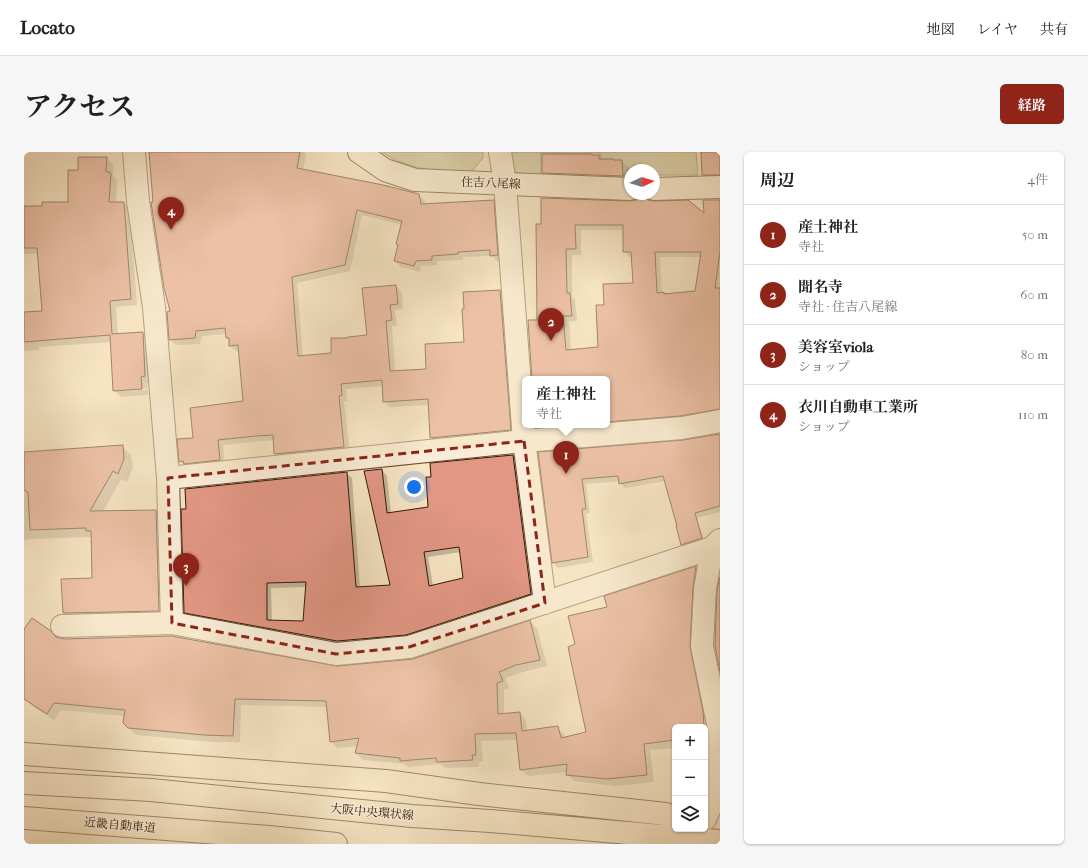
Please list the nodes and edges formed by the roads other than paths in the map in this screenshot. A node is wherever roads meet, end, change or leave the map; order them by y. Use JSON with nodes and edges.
{"nodes":[{"id":1,"x":134,"y":152,"type":"edge"},
{"id":2,"x":359,"y":152,"type":"edge"},
{"id":3,"x":500,"y":152,"type":"edge"},
{"id":4,"x":506,"y":183,"type":"junction"},
{"id":5,"x":720,"y":187,"type":"edge"},
{"id":6,"x":660,"y":188,"type":"edge"},
{"id":7,"x":624,"y":189,"type":"edge"},
{"id":8,"x":522,"y":412,"type":"edge"},
{"id":9,"x":720,"y":421,"type":"edge"},
{"id":10,"x":523,"y":428,"type":"edge"},
{"id":11,"x":524,"y":441,"type":"junction"},
{"id":12,"x":168,"y":478,"type":"junction"},
{"id":13,"x":717,"y":549,"type":"edge"},
{"id":14,"x":545,"y":602,"type":"junction"},
{"id":15,"x":172,"y":623,"type":"junction"},
{"id":16,"x":62,"y":626,"type":"dead end"},
{"id":17,"x":24,"y":754,"type":"edge"},
{"id":18,"x":24,"y":783,"type":"edge"},
{"id":19,"x":708,"y":813,"type":"edge"},
{"id":20,"x":24,"y":818,"type":"edge"},
{"id":21,"x":672,"y":819,"type":"edge"},
{"id":22,"x":693,"y":835,"type":"edge"},
{"id":23,"x":720,"y":841,"type":"edge"},
{"id":24,"x":336,"y":844,"type":"edge"}],
"edges":[{"from":1,"to":12,"type":"street"},
{"from":2,"to":4,"type":"street","name":"住吉八尾線"},
{"from":3,"to":4,"type":"street"},
{"from":4,"to":7,"type":"street","name":"住吉八尾線"},
{"from":4,"to":8,"type":"street"},
{"from":5,"to":6,"type":"street"},
{"from":9,"to":11,"type":"street"},
{"from":10,"to":11,"type":"street"},
{"from":11,"to":12,"type":"street"},
{"from":11,"to":14,"type":"street"},
{"from":12,"to":15,"type":"street"},
{"from":13,"to":14,"type":"street"},
{"from":13,"to":19,"type":"street"},
{"from":14,"to":15,"type":"street"},
{"from":15,"to":16,"type":"street"},
{"from":17,"to":21,"type":"main road"},
{"from":18,"to":22,"type":"main road","name":"大阪中央環状線"},
{"from":20,"to":24,"type":"main road","name":"近畿自動車道"},
{"from":22,"to":23,"type":"main road","name":"大阪中央環状線"}]}
